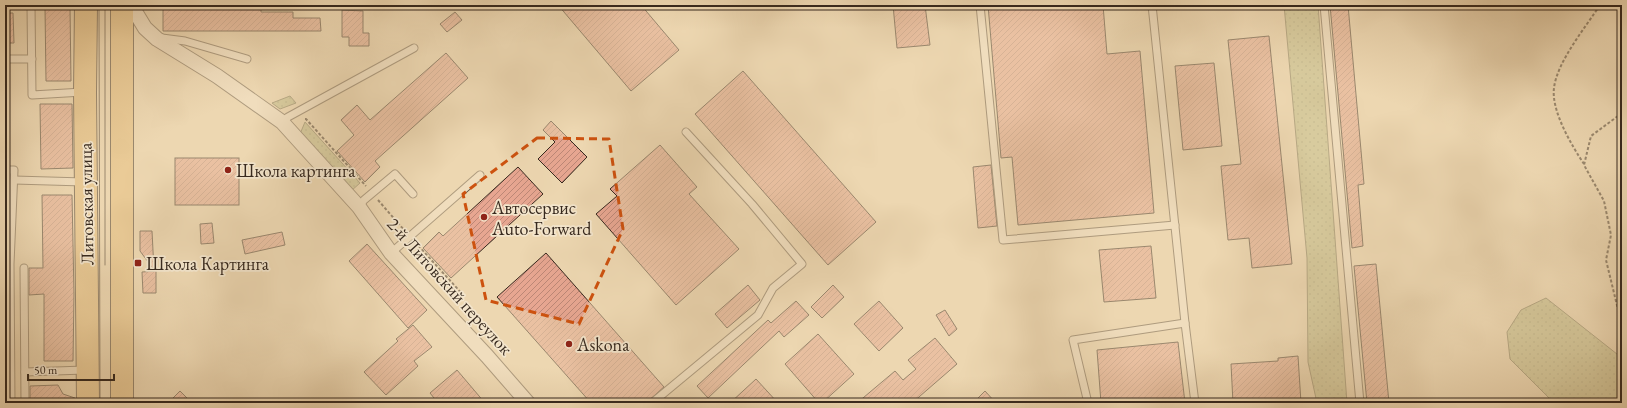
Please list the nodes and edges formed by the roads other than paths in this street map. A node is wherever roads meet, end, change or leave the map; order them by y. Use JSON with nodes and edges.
{"nodes":[{"id":1,"x":32,"y":5,"type":"edge"},
{"id":2,"x":86,"y":5,"type":"edge"},
{"id":3,"x":122,"y":5,"type":"edge"},
{"id":4,"x":131,"y":5,"type":"edge"},
{"id":5,"x":980,"y":5,"type":"edge"},
{"id":6,"x":1152,"y":5,"type":"edge"},
{"id":7,"x":1324,"y":5,"type":"edge"},
{"id":8,"x":157,"y":40,"type":"junction"},
{"id":9,"x":414,"y":48,"type":"dead end"},
{"id":10,"x":5,"y":59,"type":"edge"},
{"id":11,"x":247,"y":59,"type":"dead end"},
{"id":12,"x":32,"y":60,"type":"junction"},
{"id":13,"x":85,"y":92,"type":"junction"},
{"id":14,"x":282,"y":122,"type":"junction"},
{"id":15,"x":686,"y":132,"type":"dead end"},
{"id":16,"x":5,"y":170,"type":"edge"},
{"id":17,"x":480,"y":175,"type":"dead end"},
{"id":18,"x":14,"y":180,"type":"junction"},
{"id":19,"x":85,"y":182,"type":"junction"},
{"id":20,"x":413,"y":194,"type":"dead end"},
{"id":21,"x":359,"y":207,"type":"junction"},
{"id":22,"x":1175,"y":225,"type":"junction"},
{"id":23,"x":391,"y":253,"type":"junction"},
{"id":24,"x":8,"y":264,"type":"edge"},
{"id":25,"x":24,"y":268,"type":"dead end"},
{"id":26,"x":1185,"y":323,"type":"junction"},
{"id":27,"x":88,"y":370,"type":"junction"},
{"id":28,"x":25,"y":372,"type":"junction"},
{"id":29,"x":12,"y":403,"type":"edge"},
{"id":30,"x":25,"y":403,"type":"edge"},
{"id":31,"x":88,"y":403,"type":"edge"},
{"id":32,"x":122,"y":403,"type":"edge"},
{"id":33,"x":528,"y":403,"type":"edge"},
{"id":34,"x":652,"y":403,"type":"edge"},
{"id":35,"x":1088,"y":403,"type":"edge"},
{"id":36,"x":1195,"y":403,"type":"edge"},
{"id":37,"x":1360,"y":403,"type":"edge"}],
"edges":[{"from":1,"to":12,"type":"lane"},
{"from":2,"to":13,"type":"main road","name":"Литовская улица"},
{"from":3,"to":32,"type":"main road","name":"Литовская улица"},
{"from":4,"to":8,"type":"street","name":"2-й Литовский переулок"},
{"from":5,"to":22,"type":"lane"},
{"from":6,"to":22,"type":"lane"},
{"from":7,"to":37,"type":"lane"},
{"from":8,"to":11,"type":"lane"},
{"from":8,"to":14,"type":"street","name":"2-й Литовский переулок"},
{"from":9,"to":14,"type":"lane"},
{"from":10,"to":12,"type":"lane"},
{"from":12,"to":13,"type":"lane"},
{"from":13,"to":19,"type":"main road","name":"Литовская улица"},
{"from":14,"to":21,"type":"street","name":"2-й Литовский переулок"},
{"from":15,"to":34,"type":"lane"},
{"from":16,"to":18,"type":"lane"},
{"from":17,"to":23,"type":"lane"},
{"from":18,"to":19,"type":"lane"},
{"from":18,"to":24,"type":"lane"},
{"from":19,"to":27,"type":"main road","name":"Литовская улица"},
{"from":20,"to":21,"type":"lane"},
{"from":21,"to":23,"type":"street","name":"2-й Литовский переулок"},
{"from":22,"to":26,"type":"lane"},
{"from":23,"to":33,"type":"street","name":"2-й Литовский переулок"},
{"from":24,"to":29,"type":"lane"},
{"from":25,"to":28,"type":"lane"},
{"from":26,"to":35,"type":"lane"},
{"from":26,"to":36,"type":"lane"},
{"from":27,"to":28,"type":"lane"},
{"from":27,"to":31,"type":"main road","name":"Литовская улица"},
{"from":28,"to":30,"type":"lane"}]}
